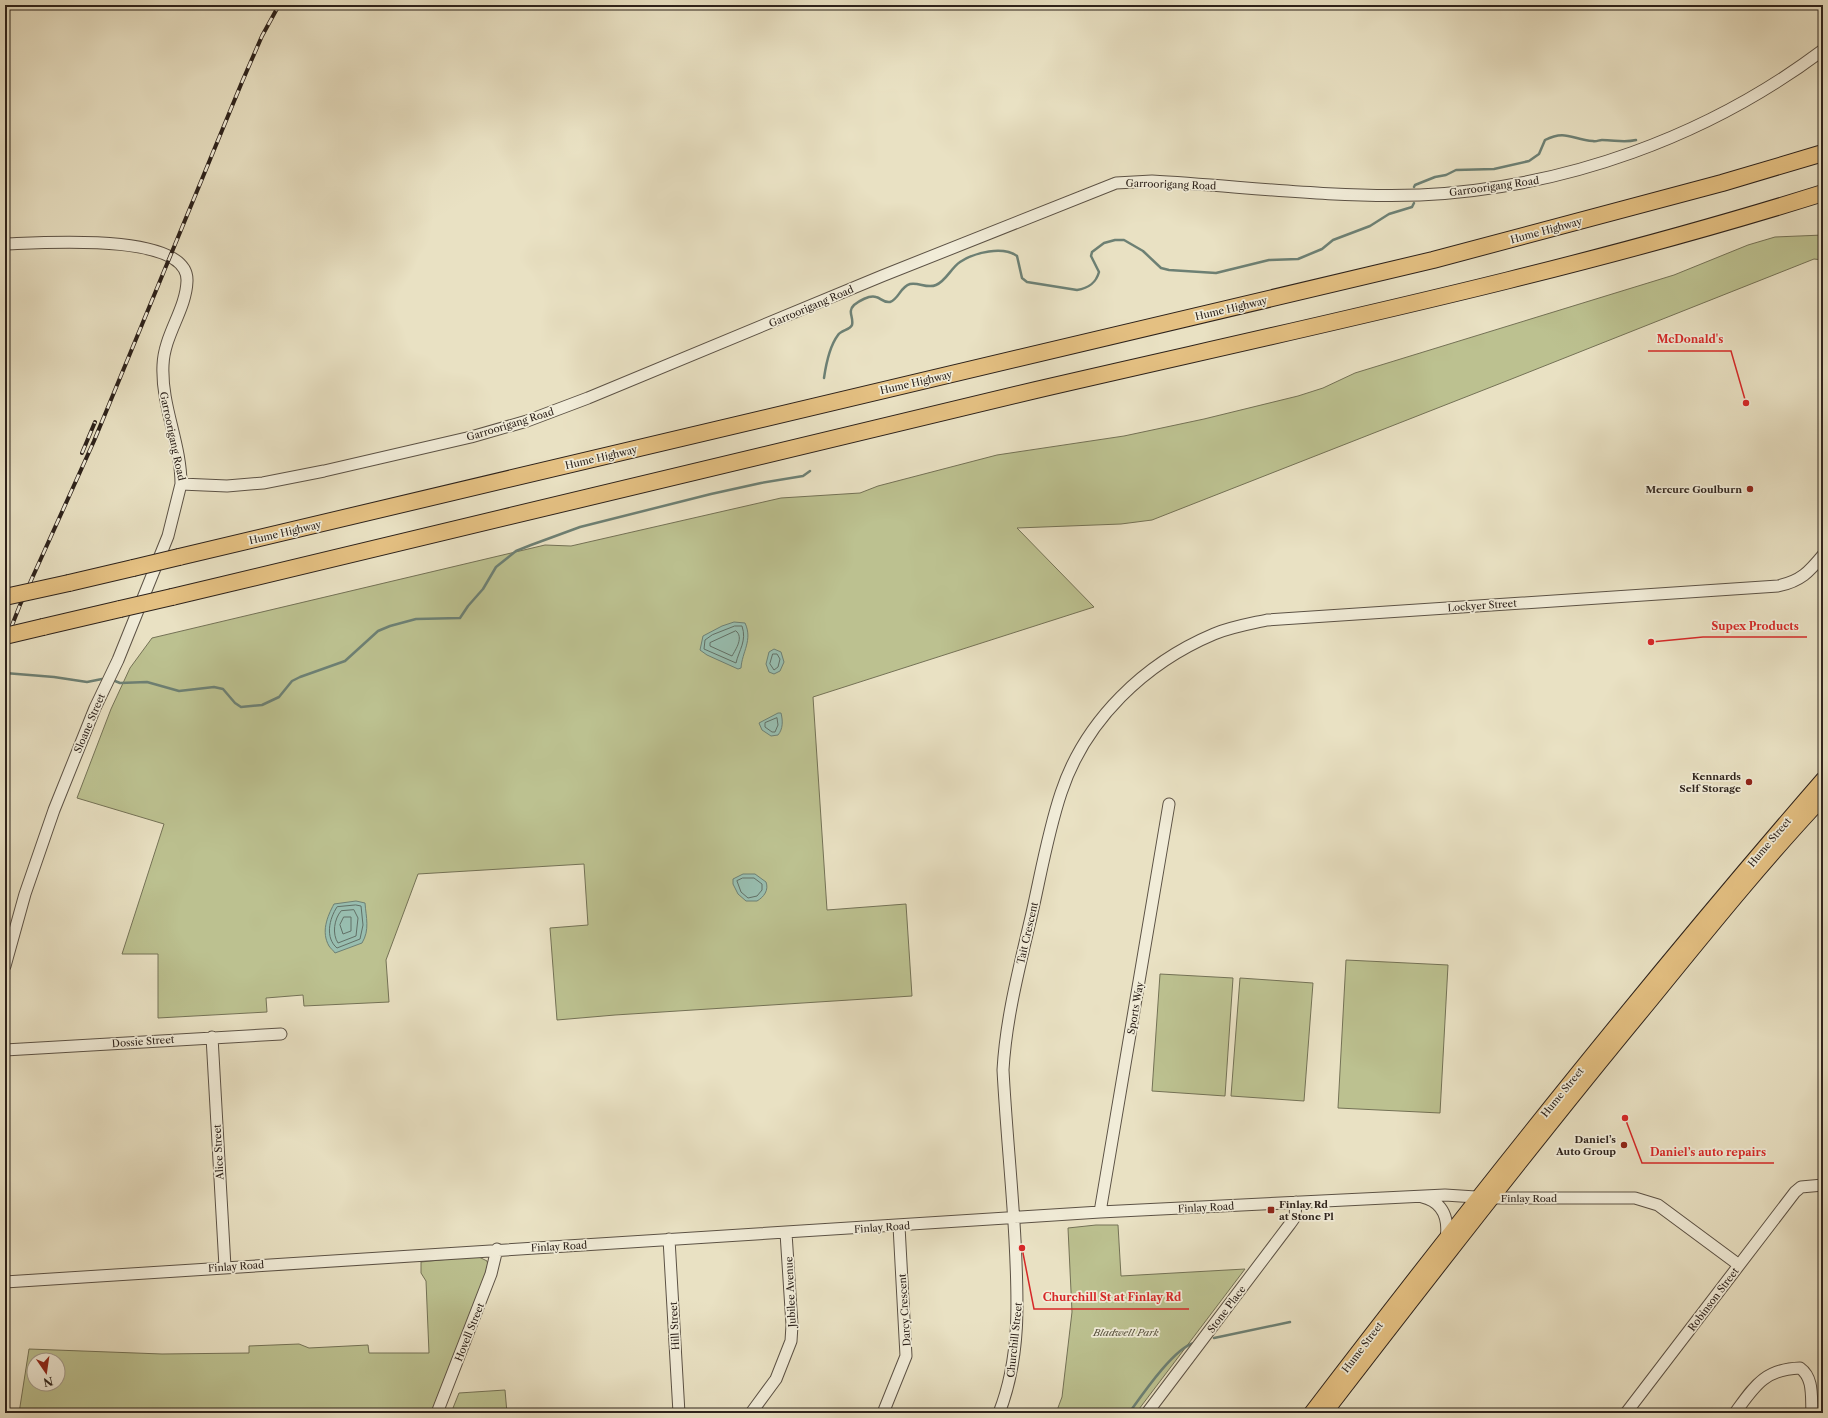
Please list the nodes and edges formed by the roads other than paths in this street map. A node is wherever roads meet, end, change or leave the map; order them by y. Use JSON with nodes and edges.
{"nodes":[{"id":1,"x":1823,"y":50,"type":"edge"},
{"id":2,"x":1823,"y":141,"type":"edge"},
{"id":3,"x":1823,"y":153,"type":"edge"},
{"id":4,"x":1722,"y":183,"type":"junction"},
{"id":5,"x":1823,"y":193,"type":"edge"},
{"id":6,"x":1823,"y":205,"type":"edge"},
{"id":7,"x":1731,"y":222,"type":"junction"},
{"id":8,"x":5,"y":244,"type":"edge"},
{"id":9,"x":181,"y":484,"type":"junction"},
{"id":10,"x":1823,"y":555,"type":"edge"},
{"id":11,"x":5,"y":597,"type":"edge"},
{"id":12,"x":5,"y":636,"type":"edge"},
{"id":13,"x":1142,"y":676,"type":"joint"},
{"id":14,"x":1823,"y":779,"type":"edge"},
{"id":15,"x":1823,"y":798,"type":"edge"},
{"id":16,"x":1169,"y":804,"type":"dead end"},
{"id":17,"x":5,"y":966,"type":"edge"},
{"id":18,"x":281,"y":1034,"type":"dead end"},
{"id":19,"x":212,"y":1037,"type":"junction"},
{"id":20,"x":5,"y":1050,"type":"edge"},
{"id":21,"x":1823,"y":1185,"type":"edge"},
{"id":22,"x":1416,"y":1195,"type":"junction"},
{"id":23,"x":1485,"y":1198,"type":"junction"},
{"id":24,"x":1296,"y":1202,"type":"junction"},
{"id":25,"x":1100,"y":1212,"type":"junction"},
{"id":26,"x":1013,"y":1218,"type":"junction"},
{"id":27,"x":899,"y":1226,"type":"junction"},
{"id":28,"x":786,"y":1233,"type":"junction"},
{"id":29,"x":669,"y":1239,"type":"junction"},
{"id":30,"x":1446,"y":1240,"type":"junction"},
{"id":31,"x":497,"y":1249,"type":"junction"},
{"id":32,"x":1739,"y":1265,"type":"junction"},
{"id":33,"x":225,"y":1267,"type":"junction"},
{"id":34,"x":5,"y":1282,"type":"edge"},
{"id":35,"x":437,"y":1413,"type":"edge"},
{"id":36,"x":680,"y":1413,"type":"edge"},
{"id":37,"x":751,"y":1413,"type":"edge"},
{"id":38,"x":883,"y":1413,"type":"edge"},
{"id":39,"x":999,"y":1413,"type":"edge"},
{"id":40,"x":1147,"y":1413,"type":"edge"},
{"id":41,"x":1311,"y":1413,"type":"edge"},
{"id":42,"x":1325,"y":1413,"type":"edge"},
{"id":43,"x":1626,"y":1413,"type":"edge"},
{"id":44,"x":1735,"y":1413,"type":"edge"},
{"id":45,"x":1812,"y":1413,"type":"edge"}],
"edges":[{"from":1,"to":9,"type":"street","name":"Garroorigang Road"},
{"from":2,"to":4,"type":"highway"},
{"from":3,"to":4,"type":"highway","name":"Hume Highway"},
{"from":4,"to":11,"type":"highway","name":"Hume Highway","bridge":true},
{"from":5,"to":7,"type":"highway"},
{"from":6,"to":7,"type":"highway"},
{"from":7,"to":12,"type":"highway","bridge":true},
{"from":8,"to":9,"type":"street","name":"Garroorigang Road"},
{"from":9,"to":17,"type":"street","name":"Sloane Street"},
{"from":10,"to":13,"type":"street","name":"Lockyer Street"},
{"from":13,"to":26,"type":"street","name":"Tait Crescent"},
{"from":14,"to":23,"type":"main road","name":"Hume Street"},
{"from":15,"to":23,"type":"main road","name":"Hume Street"},
{"from":16,"to":25,"type":"street","name":"Sports Way"},
{"from":18,"to":19,"type":"street","name":"Dossie Street"},
{"from":19,"to":20,"type":"street","name":"Dossie Street"},
{"from":19,"to":33,"type":"street","name":"Alice Street"},
{"from":21,"to":32,"type":"street","name":"Robinson Street"},
{"from":22,"to":23,"type":"street","name":"Finlay Road"},
{"from":22,"to":24,"type":"street","name":"Finlay Road"},
{"from":22,"to":30,"type":"street"},
{"from":23,"to":30,"type":"main road","name":"Hume Street"},
{"from":23,"to":32,"type":"street","name":"Finlay Road"},
{"from":23,"to":42,"type":"main road","name":"Hume Street"},
{"from":24,"to":25,"type":"street","name":"Finlay Road"},
{"from":24,"to":40,"type":"street","name":"Stone Place"},
{"from":25,"to":26,"type":"street","name":"Finlay Road"},
{"from":26,"to":27,"type":"street","name":"Finlay Road"},
{"from":26,"to":39,"type":"street","name":"Churchill Street"},
{"from":27,"to":28,"type":"street","name":"Finlay Road"},
{"from":27,"to":38,"type":"street","name":"Darcy Crescent"},
{"from":28,"to":29,"type":"street","name":"Finlay Road"},
{"from":28,"to":37,"type":"street","name":"Jubilee Avenue"},
{"from":29,"to":31,"type":"street","name":"Finlay Road"},
{"from":29,"to":36,"type":"street","name":"Hill Street"},
{"from":30,"to":41,"type":"main road","name":"Hume Street"},
{"from":31,"to":33,"type":"street","name":"Finlay Road"},
{"from":31,"to":35,"type":"street","name":"Hovell Street"},
{"from":32,"to":43,"type":"street","name":"Robinson Street"},
{"from":33,"to":34,"type":"street","name":"Finlay Road"},
{"from":44,"to":45,"type":"street"}]}
